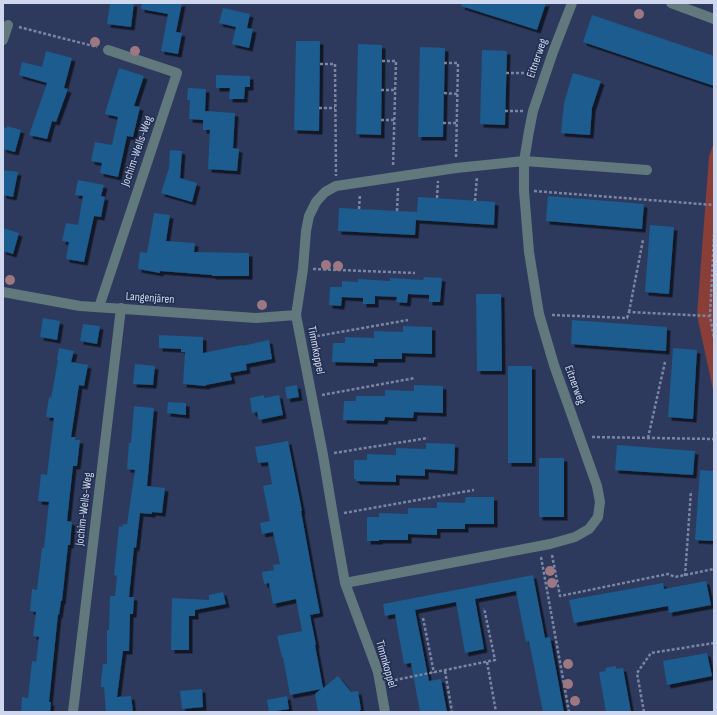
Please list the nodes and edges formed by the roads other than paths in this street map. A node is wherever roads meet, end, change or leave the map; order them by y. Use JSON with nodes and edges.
{"nodes":[{"id":1,"x":572,"y":3,"type":"edge"},
{"id":2,"x":671,"y":3,"type":"edge"},
{"id":3,"x":714,"y":19,"type":"edge"},
{"id":4,"x":8,"y":25,"type":"road end"},
{"id":5,"x":3,"y":40,"type":"edge"},
{"id":6,"x":108,"y":50,"type":"road end"},
{"id":7,"x":524,"y":161,"type":"junction"},
{"id":8,"x":647,"y":170,"type":"dead end"},
{"id":9,"x":3,"y":292,"type":"edge"},
{"id":10,"x":99,"y":307,"type":"junction"},
{"id":11,"x":121,"y":308,"type":"junction"},
{"id":12,"x":296,"y":315,"type":"junction"},
{"id":13,"x":345,"y":583,"type":"junction"},
{"id":14,"x":73,"y":712,"type":"edge"},
{"id":15,"x":385,"y":712,"type":"edge"}],
"edges":[{"from":1,"to":7,"type":"street","name":"Eitnerweg"},
{"from":2,"to":3,"type":"street"},
{"from":4,"to":5,"type":"street"},
{"from":6,"to":10,"type":"street","name":"Jochim-Wells-Weg"},
{"from":7,"to":8,"type":"street","name":"Timmkoppel"},
{"from":7,"to":12,"type":"street","name":"Timmkoppel"},
{"from":7,"to":13,"type":"street","name":"Eitnerweg"},
{"from":9,"to":10,"type":"street","name":"Langenjären"},
{"from":10,"to":11,"type":"street","name":"Langenjären"},
{"from":11,"to":12,"type":"street","name":"Langenjären"},
{"from":11,"to":14,"type":"street","name":"Jochim-Wells-Weg"},
{"from":12,"to":13,"type":"street","name":"Timmkoppel"},
{"from":13,"to":15,"type":"street","name":"Timmkoppel"}]}
